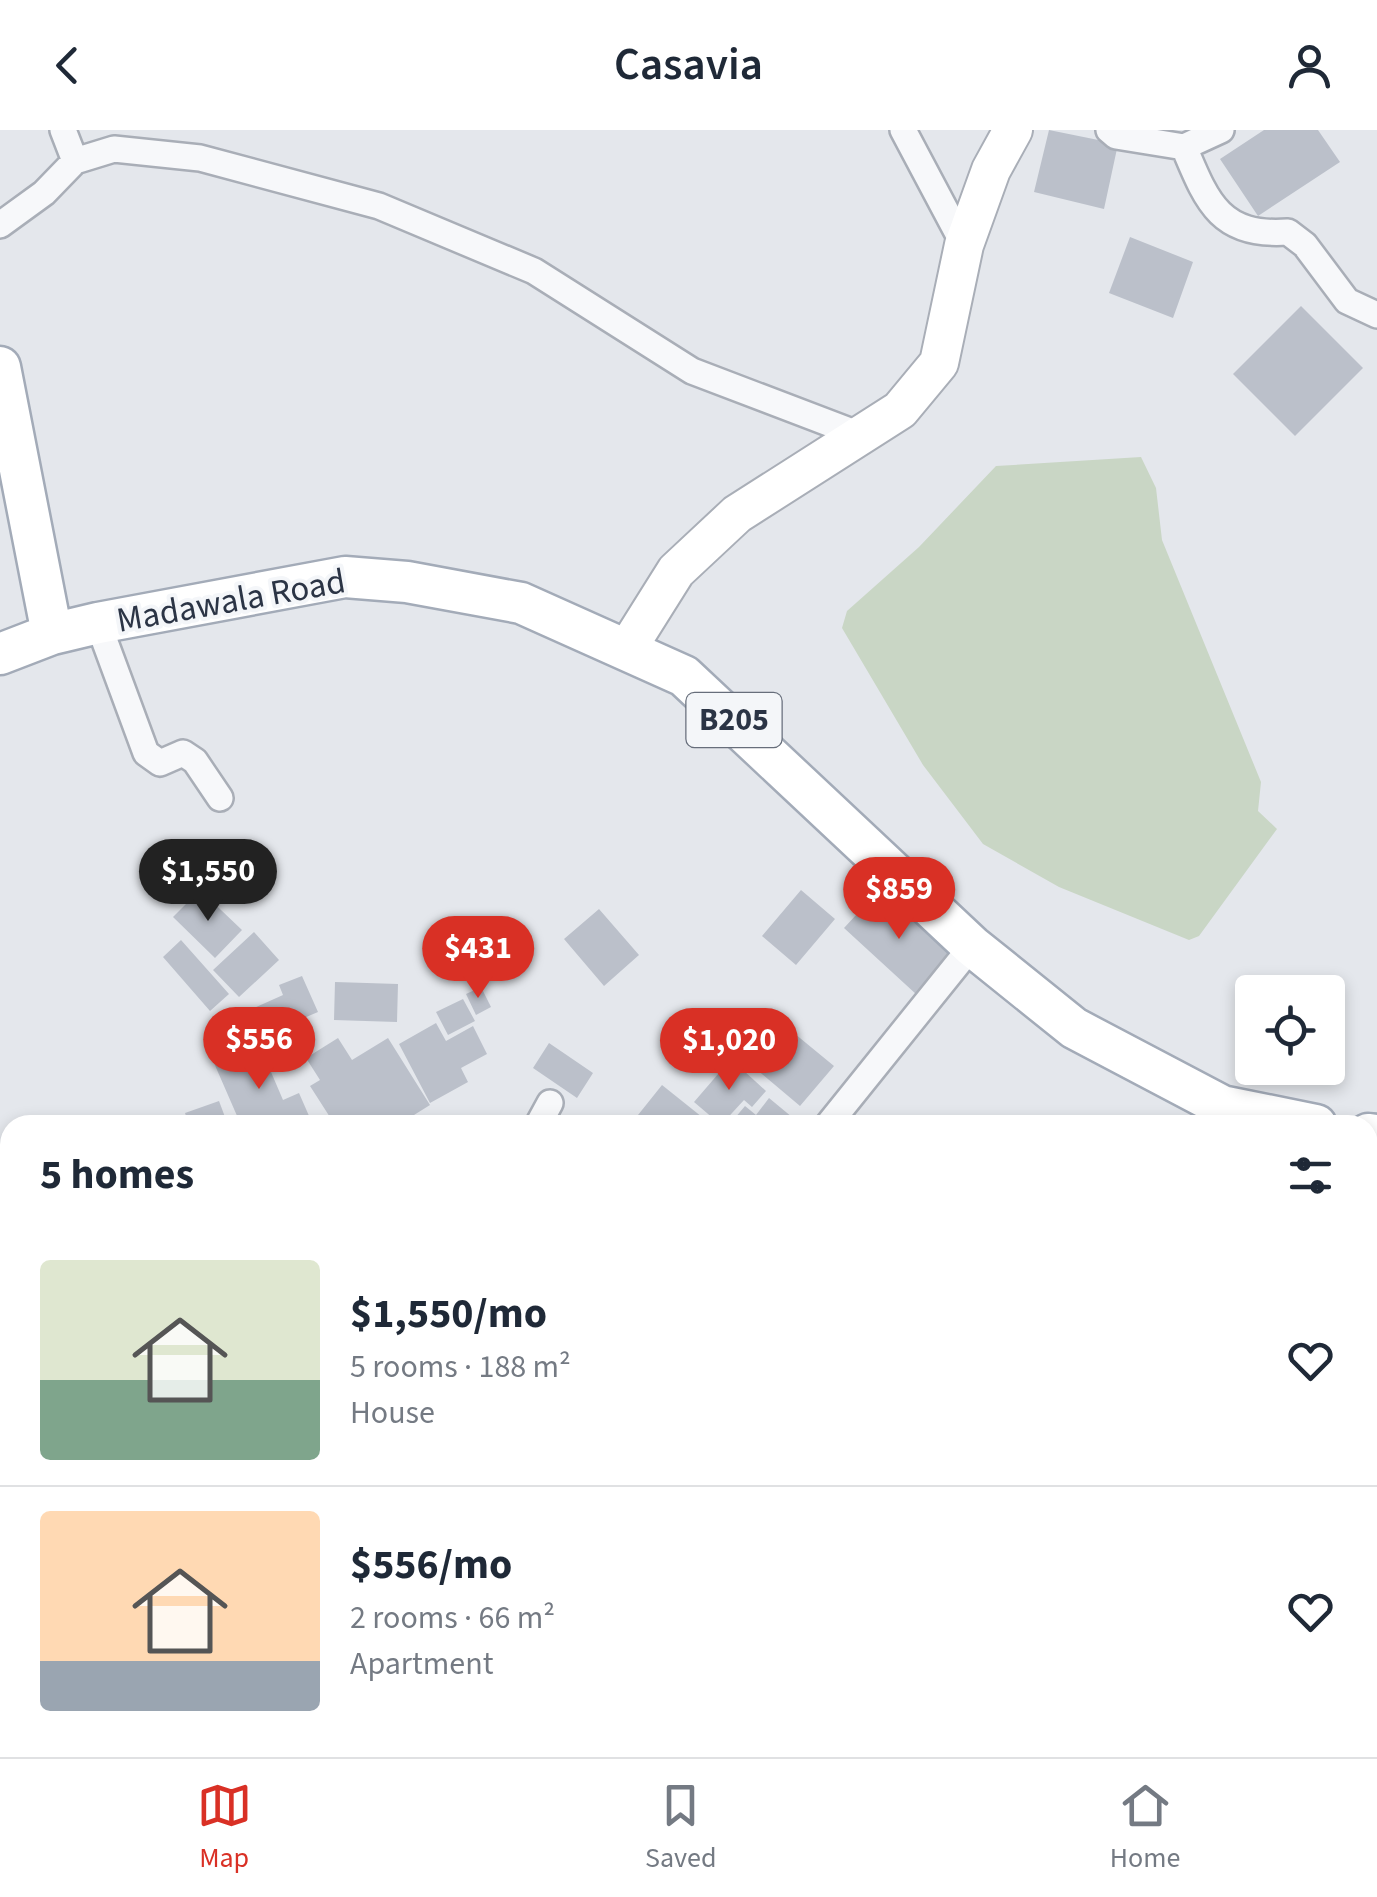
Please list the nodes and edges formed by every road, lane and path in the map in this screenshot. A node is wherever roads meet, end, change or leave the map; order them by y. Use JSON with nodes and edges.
{"nodes":[{"id":1,"x":63,"y":130,"type":"edge"},
{"id":2,"x":903,"y":130,"type":"edge"},
{"id":3,"x":1013,"y":130,"type":"edge"},
{"id":4,"x":1109,"y":130,"type":"edge"},
{"id":5,"x":1221,"y":130,"type":"edge"},
{"id":6,"x":1184,"y":147,"type":"junction"},
{"id":7,"x":75,"y":161,"type":"junction"},
{"id":8,"x":0,"y":224,"type":"edge"},
{"id":9,"x":964,"y":245,"type":"junction"},
{"id":10,"x":1377,"y":315,"type":"edge"},
{"id":11,"x":0,"y":367,"type":"edge"},
{"id":12,"x":860,"y":434,"type":"junction"},
{"id":13,"x":98,"y":624,"type":"junction"},
{"id":14,"x":52,"y":634,"type":"junction"},
{"id":15,"x":627,"y":648,"type":"junction"},
{"id":16,"x":0,"y":654,"type":"edge"},
{"id":17,"x":220,"y":798,"type":"dead end"},
{"id":18,"x":972,"y":946,"type":"junction"},
{"id":19,"x":836,"y":1115,"type":"edge"},
{"id":20,"x":1267,"y":1115,"type":"edge"}],
"edges":[{"from":1,"to":7,"type":"street"},
{"from":2,"to":9,"type":"street"},
{"from":3,"to":9,"type":"main road"},
{"from":4,"to":6,"type":"street"},
{"from":5,"to":6,"type":"street"},
{"from":6,"to":10,"type":"street"},
{"from":7,"to":8,"type":"street"},
{"from":7,"to":12,"type":"street"},
{"from":9,"to":12,"type":"main road"},
{"from":11,"to":14,"type":"main road"},
{"from":12,"to":15,"type":"main road"},
{"from":13,"to":14,"type":"main road","name":"Madawala Road","number":"B205"},
{"from":13,"to":15,"type":"main road","name":"Madawala Road","number":"B205"},
{"from":13,"to":17,"type":"street"},
{"from":14,"to":16,"type":"main road","number":"B205"},
{"from":15,"to":18,"type":"main road","name":"Madawala Road","number":"B205"},
{"from":18,"to":19,"type":"street"},
{"from":18,"to":20,"type":"main road","name":"Madawala Road","number":"B205"}]}
